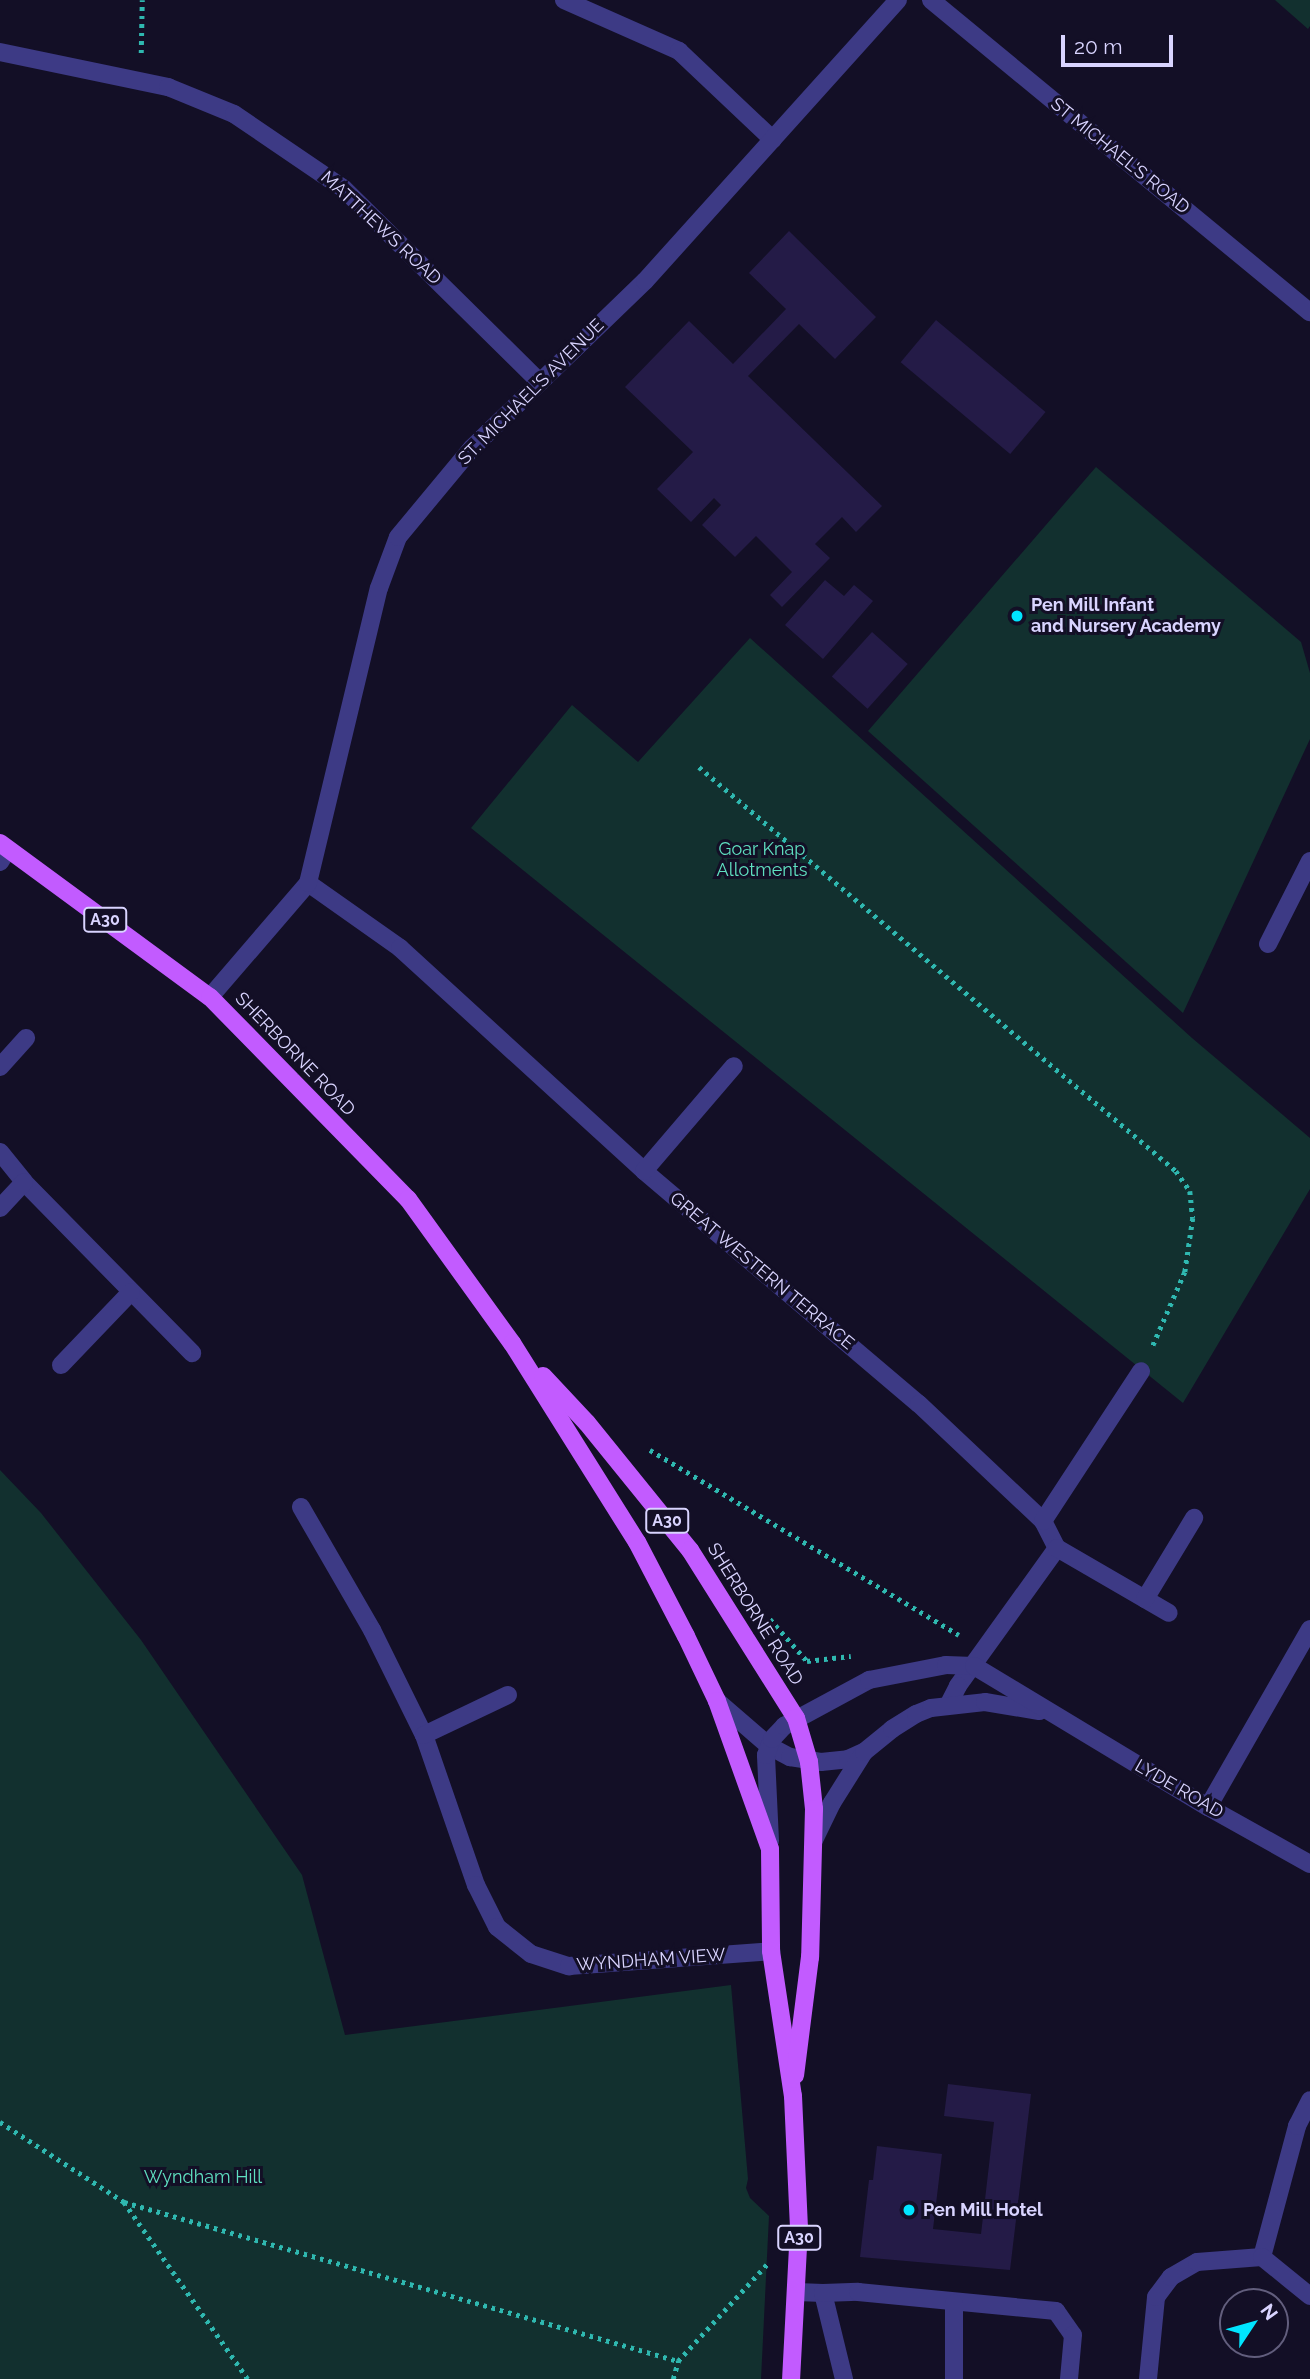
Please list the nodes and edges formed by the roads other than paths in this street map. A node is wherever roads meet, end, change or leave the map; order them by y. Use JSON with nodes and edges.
{"nodes":[{"id":1,"x":564,"y":0,"type":"edge"},
{"id":2,"x":898,"y":0,"type":"edge"},
{"id":3,"x":931,"y":0,"type":"edge"},
{"id":4,"x":0,"y":52,"type":"edge"},
{"id":5,"x":773,"y":140,"type":"junction"},
{"id":6,"x":1310,"y":312,"type":"edge"},
{"id":7,"x":539,"y":381,"type":"junction"},
{"id":8,"x":3,"y":851,"type":"edge"},
{"id":9,"x":1310,"y":861,"type":"edge"},
{"id":10,"x":307,"y":883,"type":"junction"},
{"id":11,"x":1268,"y":944,"type":"dead end"},
{"id":12,"x":210,"y":997,"type":"junction"},
{"id":13,"x":26,"y":1038,"type":"dead end"},
{"id":14,"x":734,"y":1066,"type":"dead end"},
{"id":15,"x":0,"y":1067,"type":"edge"},
{"id":16,"x":0,"y":1152,"type":"edge"},
{"id":17,"x":644,"y":1171,"type":"junction"},
{"id":18,"x":24,"y":1182,"type":"junction"},
{"id":19,"x":0,"y":1208,"type":"edge"},
{"id":20,"x":131,"y":1292,"type":"junction"},
{"id":21,"x":512,"y":1343,"type":"junction"},
{"id":22,"x":192,"y":1353,"type":"dead end"},
{"id":23,"x":61,"y":1366,"type":"dead end"},
{"id":24,"x":1141,"y":1371,"type":"road end"},
{"id":25,"x":301,"y":1507,"type":"dead end"},
{"id":26,"x":1194,"y":1518,"type":"dead end"},
{"id":27,"x":1043,"y":1521,"type":"junction"},
{"id":28,"x":1057,"y":1548,"type":"junction"},
{"id":29,"x":1145,"y":1599,"type":"junction"},
{"id":30,"x":1169,"y":1613,"type":"dead end"},
{"id":31,"x":1310,"y":1629,"type":"edge"},
{"id":32,"x":974,"y":1666,"type":"junction"},
{"id":33,"x":508,"y":1695,"type":"dead end"},
{"id":34,"x":717,"y":1700,"type":"junction"},
{"id":35,"x":948,"y":1706,"type":"junction"},
{"id":36,"x":1049,"y":1713,"type":"junction"},
{"id":37,"x":796,"y":1717,"type":"junction"},
{"id":38,"x":424,"y":1735,"type":"junction"},
{"id":39,"x":769,"y":1746,"type":"junction"},
{"id":40,"x":864,"y":1752,"type":"junction"},
{"id":41,"x":808,"y":1762,"type":"junction"},
{"id":42,"x":1208,"y":1807,"type":"junction"},
{"id":43,"x":814,"y":1840,"type":"junction"},
{"id":44,"x":770,"y":1849,"type":"junction"},
{"id":45,"x":1310,"y":1864,"type":"edge"},
{"id":46,"x":771,"y":1951,"type":"junction"},
{"id":47,"x":793,"y":2096,"type":"junction"},
{"id":48,"x":1310,"y":2100,"type":"edge"},
{"id":49,"x":1262,"y":2256,"type":"junction"},
{"id":50,"x":797,"y":2292,"type":"junction"},
{"id":51,"x":823,"y":2293,"type":"junction"},
{"id":52,"x":1310,"y":2296,"type":"edge"},
{"id":53,"x":954,"y":2303,"type":"junction"},
{"id":54,"x":791,"y":2379,"type":"edge"},
{"id":55,"x":844,"y":2379,"type":"edge"},
{"id":56,"x":954,"y":2379,"type":"edge"},
{"id":57,"x":1069,"y":2379,"type":"edge"},
{"id":58,"x":1148,"y":2379,"type":"edge"}],
"edges":[{"from":1,"to":5,"type":"street"},
{"from":2,"to":5,"type":"street","name":"ST. MICHAEL'S AVENUE"},
{"from":3,"to":6,"type":"street","name":"ST MICHAEL'S ROAD"},
{"from":4,"to":7,"type":"street","name":"MATTHEWS ROAD"},
{"from":5,"to":7,"type":"street","name":"ST. MICHAEL'S AVENUE"},
{"from":7,"to":10,"type":"street","name":"ST. MICHAEL'S AVENUE"},
{"from":8,"to":12,"type":"main road","name":"SHERBORNE ROAD","number":"A30"},
{"from":9,"to":11,"type":"street"},
{"from":10,"to":12,"type":"street","name":"ST. MICHAEL'S AVENUE"},
{"from":10,"to":17,"type":"street","name":"GREAT WESTERN TERRACE"},
{"from":12,"to":21,"type":"main road","name":"SHERBORNE ROAD","number":"A30"},
{"from":13,"to":15,"type":"street"},
{"from":14,"to":17,"type":"street"},
{"from":16,"to":18,"type":"street"},
{"from":17,"to":27,"type":"street","name":"GREAT WESTERN TERRACE"},
{"from":18,"to":19,"type":"street"},
{"from":18,"to":20,"type":"street"},
{"from":20,"to":22,"type":"street"},
{"from":20,"to":23,"type":"street"},
{"from":21,"to":34,"type":"main road","name":"SHERBORNE ROAD","number":"A30"},
{"from":21,"to":37,"type":"main road","name":"SHERBORNE ROAD","number":"A30"},
{"from":24,"to":27,"type":"street"},
{"from":25,"to":38,"type":"street","name":"WYNDHAM VIEW"},
{"from":26,"to":29,"type":"street"},
{"from":27,"to":28,"type":"street","name":"GREAT WESTERN TERRACE"},
{"from":28,"to":29,"type":"street"},
{"from":28,"to":32,"type":"street"},
{"from":29,"to":30,"type":"street"},
{"from":31,"to":42,"type":"street"},
{"from":32,"to":35,"type":"street"},
{"from":32,"to":36,"type":"street","name":"LYDE ROAD"},
{"from":32,"to":37,"type":"street"},
{"from":33,"to":38,"type":"street"},
{"from":34,"to":39,"type":"street","name":"LYDE ROAD"},
{"from":34,"to":44,"type":"main road","number":"A30"},
{"from":35,"to":36,"type":"street","name":"LYDE ROAD"},
{"from":35,"to":40,"type":"street","name":"LYDE ROAD"},
{"from":36,"to":42,"type":"street","name":"LYDE ROAD"},
{"from":37,"to":39,"type":"street"},
{"from":37,"to":41,"type":"main road","number":"A30"},
{"from":38,"to":46,"type":"street","name":"WYNDHAM VIEW"},
{"from":39,"to":41,"type":"street","name":"LYDE ROAD"},
{"from":39,"to":44,"type":"street"},
{"from":40,"to":41,"type":"street","name":"LYDE ROAD"},
{"from":40,"to":43,"type":"street","name":"LYDE ROAD"},
{"from":41,"to":43,"type":"main road","number":"A30"},
{"from":42,"to":45,"type":"street","name":"LYDE ROAD"},
{"from":43,"to":47,"type":"main road","number":"A30"},
{"from":44,"to":46,"type":"main road","number":"A30"},
{"from":46,"to":47,"type":"main road","number":"A30"},
{"from":47,"to":50,"type":"main road","number":"A30"},
{"from":48,"to":49,"type":"street"},
{"from":49,"to":52,"type":"street"},
{"from":49,"to":58,"type":"street"},
{"from":50,"to":51,"type":"street"},
{"from":50,"to":54,"type":"main road","number":"A30"},
{"from":51,"to":53,"type":"street"},
{"from":51,"to":55,"type":"street"},
{"from":53,"to":56,"type":"street"},
{"from":53,"to":57,"type":"street"}]}
